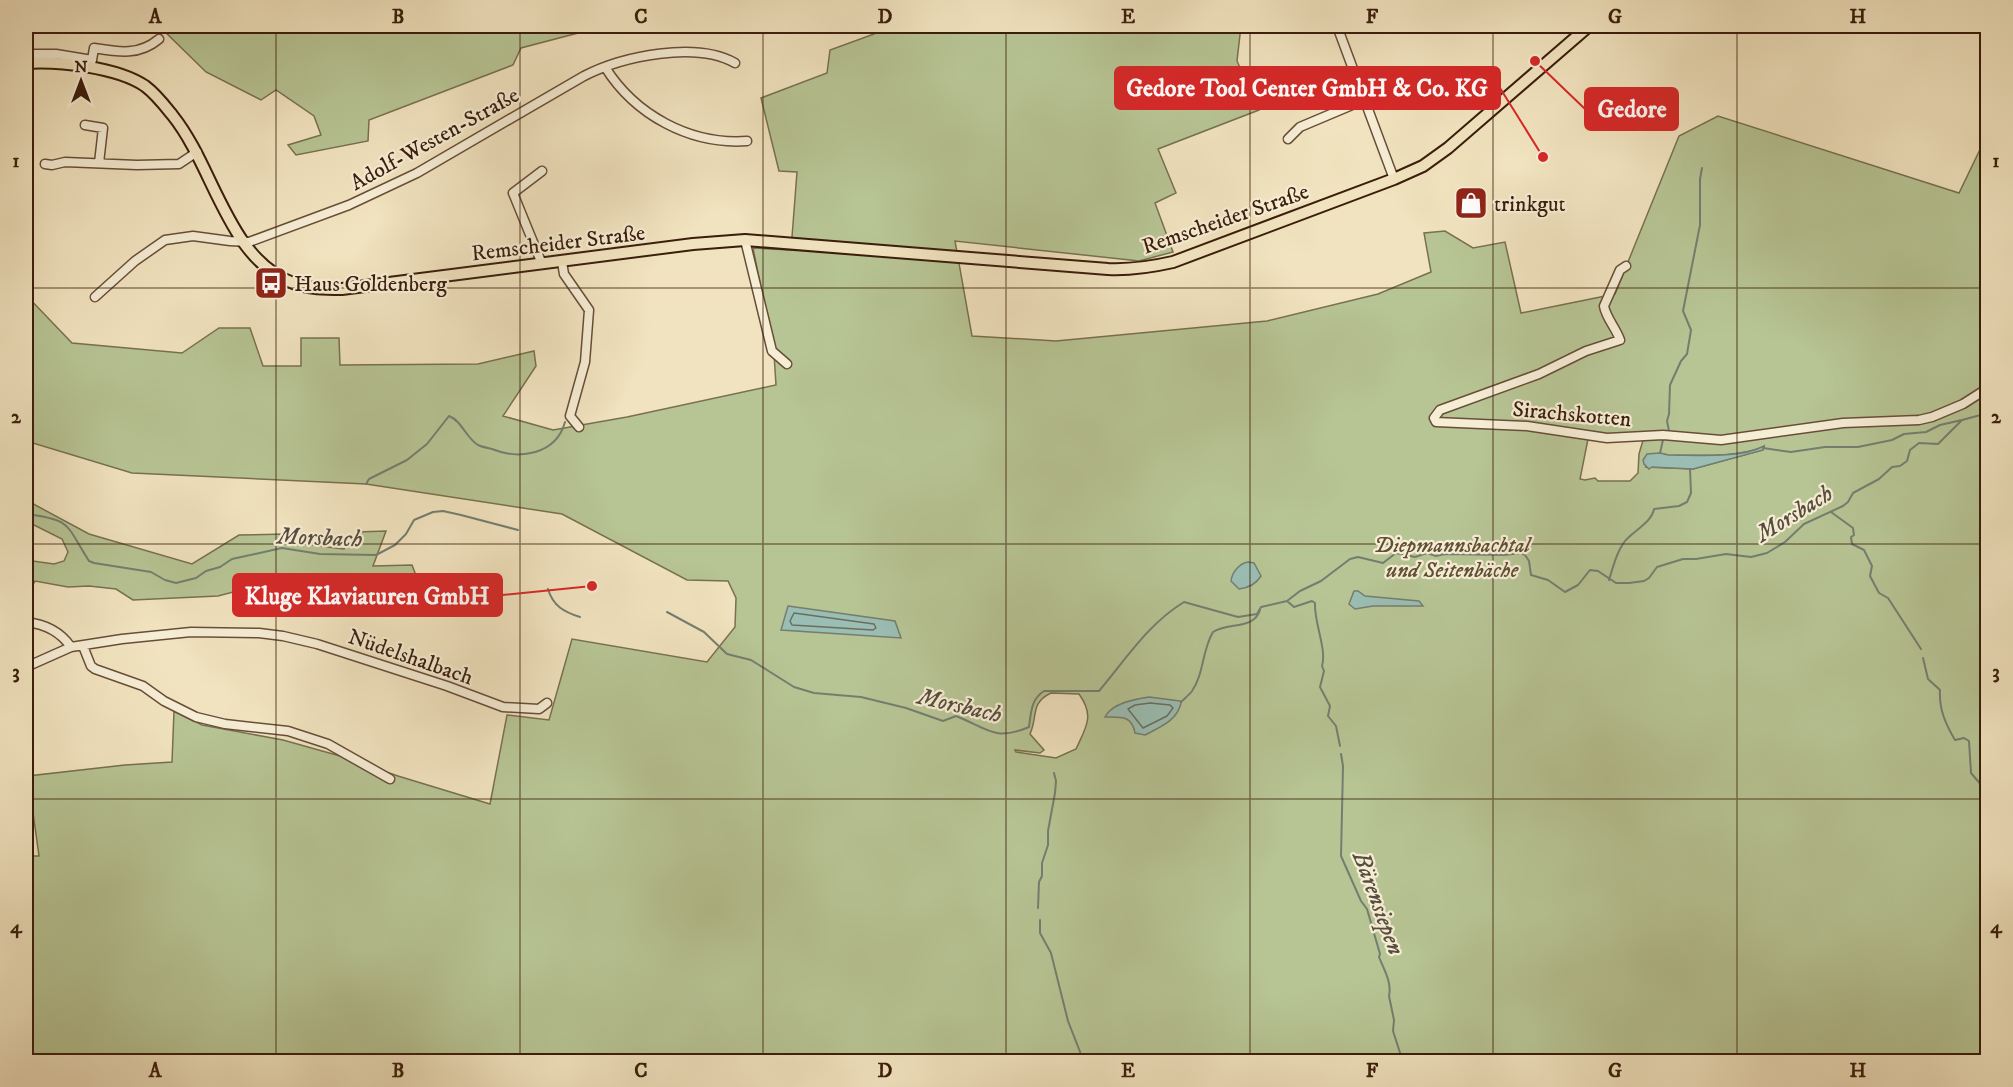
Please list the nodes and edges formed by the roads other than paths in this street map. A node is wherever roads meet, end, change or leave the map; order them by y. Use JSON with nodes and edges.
{"nodes":[{"id":1,"x":1337,"y":26,"type":"edge"},
{"id":2,"x":1589,"y":26,"type":"edge"},
{"id":3,"x":159,"y":39,"type":"dead end"},
{"id":4,"x":26,"y":54,"type":"edge"},
{"id":5,"x":26,"y":63,"type":"edge"},
{"id":6,"x":735,"y":63,"type":"dead end"},
{"id":7,"x":605,"y":67,"type":"junction"},
{"id":8,"x":1364,"y":100,"type":"junction"},
{"id":9,"x":85,"y":125,"type":"dead end"},
{"id":10,"x":1288,"y":139,"type":"dead end"},
{"id":11,"x":747,"y":141,"type":"dead end"},
{"id":12,"x":197,"y":152,"type":"junction"},
{"id":13,"x":99,"y":163,"type":"junction"},
{"id":14,"x":45,"y":164,"type":"dead end"},
{"id":15,"x":542,"y":171,"type":"dead end"},
{"id":16,"x":1394,"y":179,"type":"junction"},
{"id":17,"x":745,"y":240,"type":"junction"},
{"id":18,"x":242,"y":242,"type":"junction"},
{"id":19,"x":562,"y":262,"type":"junction"},
{"id":20,"x":542,"y":264,"type":"junction"},
{"id":21,"x":1626,"y":266,"type":"dead end"},
{"id":22,"x":95,"y":297,"type":"dead end"},
{"id":23,"x":787,"y":364,"type":"dead end"},
{"id":24,"x":1988,"y":388,"type":"edge"},
{"id":25,"x":579,"y":427,"type":"dead end"},
{"id":26,"x":26,"y":622,"type":"edge"},
{"id":27,"x":83,"y":646,"type":"junction"},
{"id":28,"x":71,"y":647,"type":"junction"},
{"id":29,"x":26,"y":667,"type":"edge"},
{"id":30,"x":547,"y":703,"type":"dead end"},
{"id":31,"x":390,"y":779,"type":"dead end"}],
"edges":[{"from":1,"to":8,"type":"street"},
{"from":2,"to":16,"type":"main road","name":"Remscheider Straße"},
{"from":3,"to":4,"type":"street"},
{"from":5,"to":12,"type":"main road","name":"Remscheider Straße"},
{"from":6,"to":7,"type":"street","name":"Adolf-Westen-Straße"},
{"from":7,"to":11,"type":"street"},
{"from":7,"to":18,"type":"street","name":"Adolf-Westen-Straße"},
{"from":8,"to":10,"type":"street"},
{"from":8,"to":16,"type":"street"},
{"from":9,"to":13,"type":"street"},
{"from":12,"to":13,"type":"street"},
{"from":12,"to":18,"type":"main road","name":"Remscheider Straße"},
{"from":13,"to":14,"type":"street"},
{"from":15,"to":20,"type":"street"},
{"from":16,"to":17,"type":"main road","name":"Remscheider Straße"},
{"from":17,"to":19,"type":"main road","name":"Remscheider Straße"},
{"from":17,"to":23,"type":"street"},
{"from":18,"to":20,"type":"main road","name":"Remscheider Straße"},
{"from":18,"to":22,"type":"street"},
{"from":19,"to":20,"type":"main road","name":"Remscheider Straße"},
{"from":19,"to":25,"type":"street"},
{"from":21,"to":24,"type":"street","name":"Sirachskotten"},
{"from":26,"to":28,"type":"street"},
{"from":27,"to":28,"type":"street","name":"Nüdelshalbach"},
{"from":27,"to":30,"type":"street","name":"Nüdelshalbach"},
{"from":27,"to":31,"type":"street"},
{"from":28,"to":29,"type":"street","name":"Nüdelshalbach"}]}
